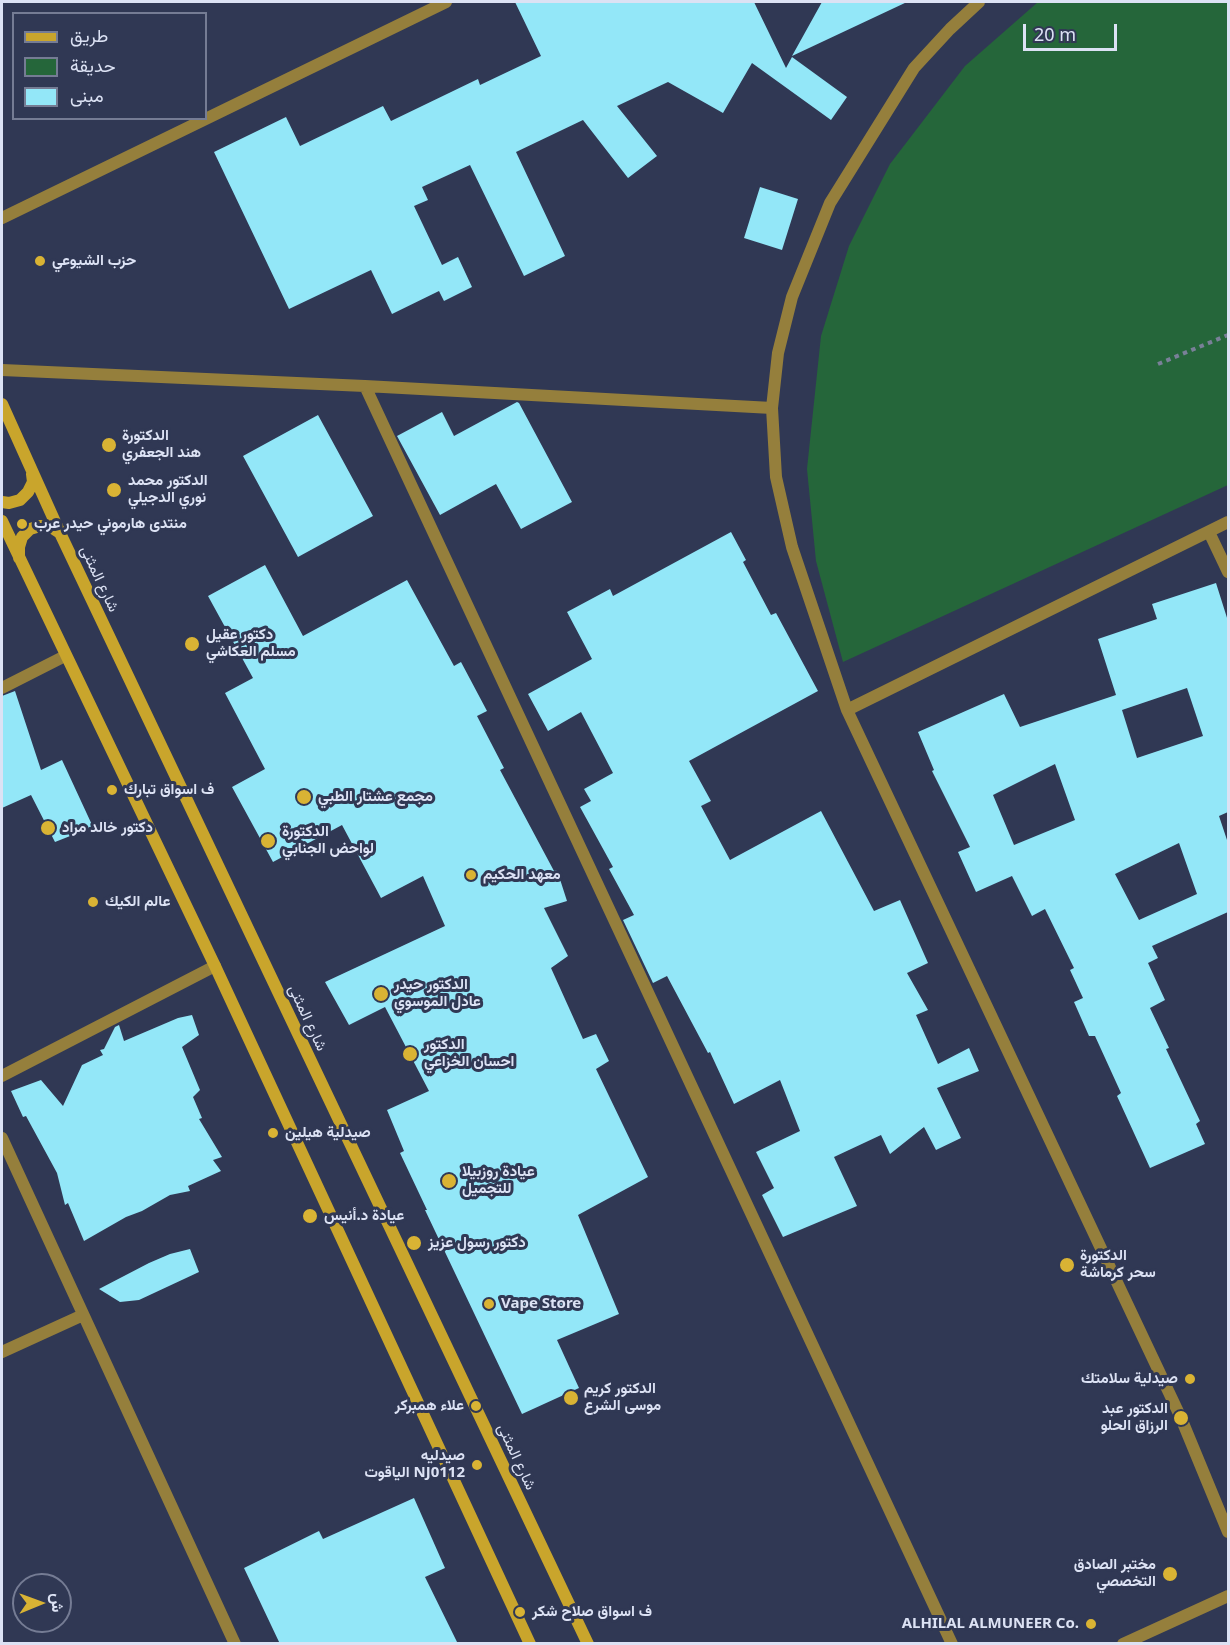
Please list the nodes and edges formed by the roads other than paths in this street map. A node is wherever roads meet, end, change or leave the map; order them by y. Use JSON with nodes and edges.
{"nodes":[{"id":1,"x":446,"y":2,"type":"edge"},
{"id":2,"x":979,"y":2,"type":"edge"},
{"id":3,"x":207,"y":118,"type":"edge"},
{"id":4,"x":203,"y":120,"type":"edge"},
{"id":5,"x":2,"y":218,"type":"edge"},
{"id":6,"x":2,"y":370,"type":"edge"},
{"id":7,"x":365,"y":386,"type":"junction"},
{"id":8,"x":2,"y":404,"type":"edge"},
{"id":9,"x":772,"y":408,"type":"junction"},
{"id":10,"x":32,"y":471,"type":"junction"},
{"id":11,"x":2,"y":502,"type":"edge"},
{"id":12,"x":2,"y":521,"type":"edge"},
{"id":13,"x":1228,"y":522,"type":"edge"},
{"id":14,"x":1209,"y":532,"type":"junction"},
{"id":15,"x":60,"y":533,"type":"junction"},
{"id":16,"x":19,"y":558,"type":"junction"},
{"id":17,"x":1228,"y":572,"type":"edge"},
{"id":18,"x":65,"y":656,"type":"junction"},
{"id":19,"x":2,"y":688,"type":"edge"},
{"id":20,"x":847,"y":710,"type":"junction"},
{"id":21,"x":215,"y":966,"type":"junction"},
{"id":22,"x":2,"y":1076,"type":"edge"},
{"id":23,"x":2,"y":1138,"type":"edge"},
{"id":24,"x":83,"y":1315,"type":"junction"},
{"id":25,"x":2,"y":1352,"type":"edge"},
{"id":26,"x":1228,"y":1532,"type":"edge"},
{"id":27,"x":1228,"y":1596,"type":"edge"},
{"id":28,"x":235,"y":1644,"type":"edge"},
{"id":29,"x":529,"y":1644,"type":"edge"},
{"id":30,"x":588,"y":1644,"type":"edge"},
{"id":31,"x":952,"y":1644,"type":"edge"},
{"id":32,"x":1123,"y":1644,"type":"edge"}],
"edges":[{"from":1,"to":3,"type":"street"},
{"from":2,"to":9,"type":"street"},
{"from":4,"to":5,"type":"street"},
{"from":6,"to":7,"type":"street"},
{"from":7,"to":9,"type":"street"},
{"from":7,"to":31,"type":"street"},
{"from":8,"to":10,"type":"main road","name":"شارع المثنى"},
{"from":9,"to":20,"type":"street"},
{"from":10,"to":11,"type":"main road"},
{"from":10,"to":15,"type":"main road","name":"شارع المثنى"},
{"from":12,"to":16,"type":"main road"},
{"from":13,"to":14,"type":"street"},
{"from":14,"to":17,"type":"street"},
{"from":14,"to":20,"type":"street"},
{"from":15,"to":16,"type":"main road"},
{"from":15,"to":30,"type":"main road","name":"شارع المثنى"},
{"from":16,"to":18,"type":"main road"},
{"from":18,"to":19,"type":"street"},
{"from":18,"to":21,"type":"main road"},
{"from":20,"to":26,"type":"street"},
{"from":21,"to":22,"type":"street"},
{"from":21,"to":29,"type":"main road"},
{"from":23,"to":24,"type":"street"},
{"from":24,"to":25,"type":"street"},
{"from":24,"to":28,"type":"street"},
{"from":27,"to":32,"type":"street"}]}
